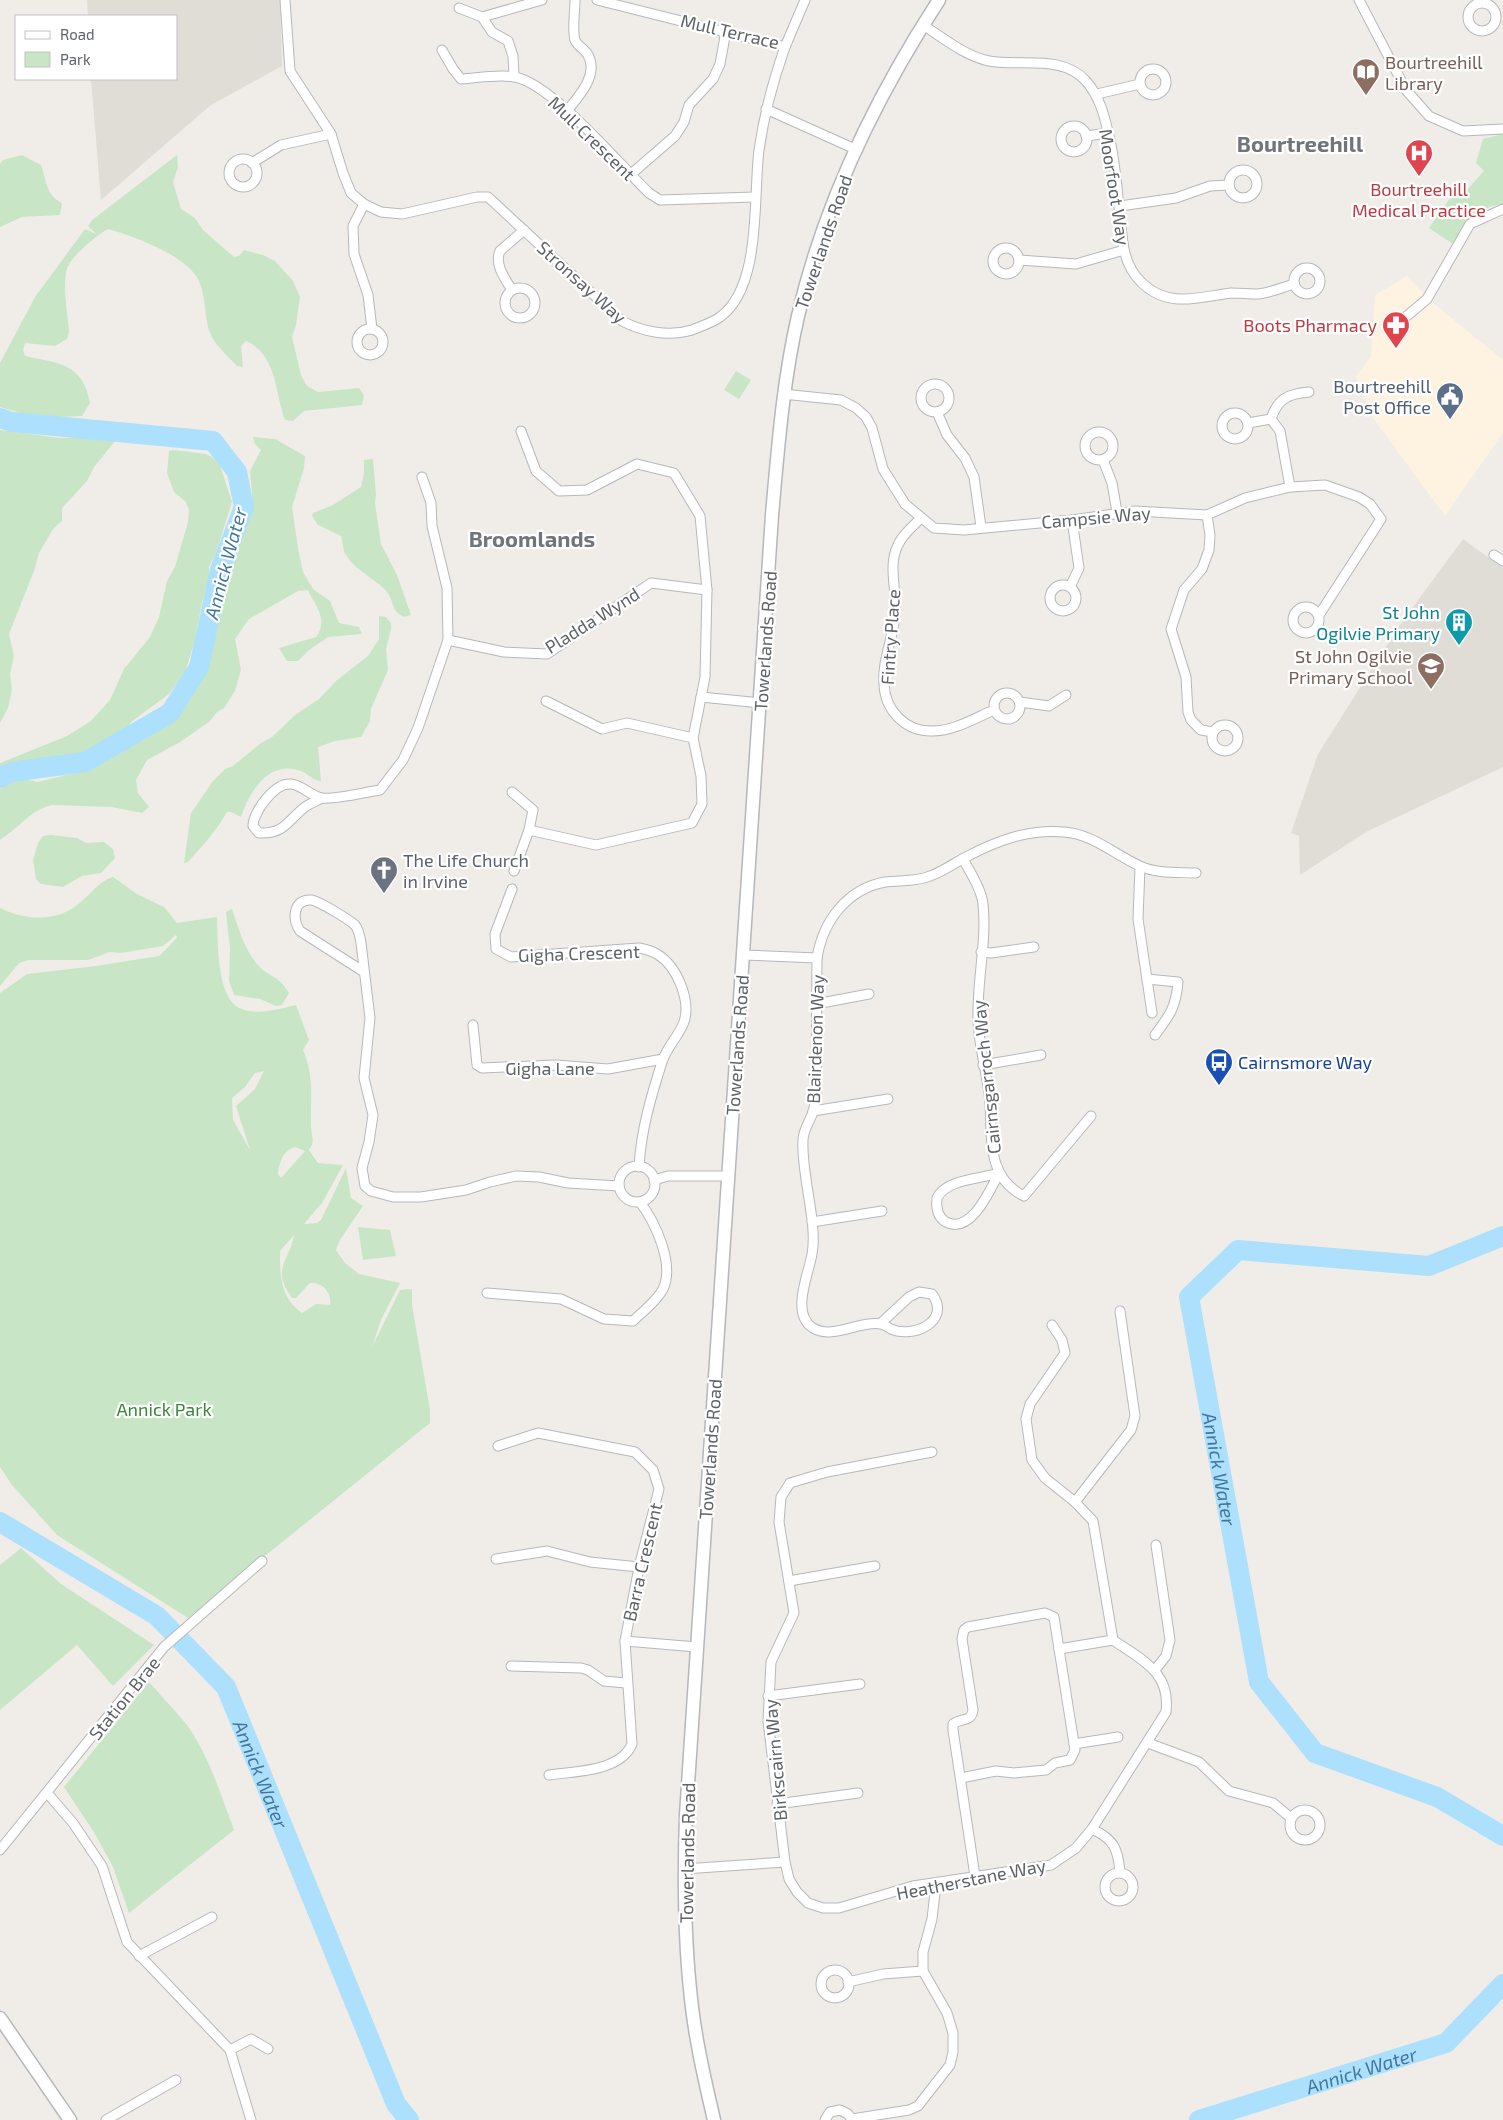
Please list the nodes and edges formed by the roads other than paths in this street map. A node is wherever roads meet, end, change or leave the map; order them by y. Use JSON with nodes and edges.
{"nodes":[{"id":1,"x":285,"y":0,"type":"edge"},
{"id":2,"x":542,"y":0,"type":"edge"},
{"id":3,"x":575,"y":0,"type":"edge"},
{"id":4,"x":598,"y":0,"type":"edge"},
{"id":5,"x":805,"y":0,"type":"edge"},
{"id":6,"x":939,"y":0,"type":"edge"},
{"id":7,"x":1359,"y":0,"type":"edge"},
{"id":8,"x":459,"y":8,"type":"dead end"},
{"id":9,"x":482,"y":17,"type":"junction"},
{"id":10,"x":923,"y":25,"type":"junction"},
{"id":11,"x":726,"y":30,"type":"junction"},
{"id":12,"x":785,"y":47,"type":"junction"},
{"id":13,"x":442,"y":50,"type":"dead end"},
{"id":14,"x":514,"y":77,"type":"junction"},
{"id":15,"x":1140,"y":84,"type":"dead end"},
{"id":16,"x":1097,"y":94,"type":"junction"},
{"id":17,"x":766,"y":109,"type":"junction"},
{"id":18,"x":567,"y":111,"type":"junction"},
{"id":19,"x":1503,"y":129,"type":"edge"},
{"id":20,"x":1108,"y":133,"type":"junction"},
{"id":21,"x":331,"y":134,"type":"junction"},
{"id":22,"x":1086,"y":136,"type":"dead end"},
{"id":23,"x":855,"y":149,"type":"junction"},
{"id":24,"x":252,"y":163,"type":"dead end"},
{"id":25,"x":630,"y":175,"type":"junction"},
{"id":26,"x":1229,"y":185,"type":"dead end"},
{"id":27,"x":755,"y":197,"type":"junction"},
{"id":28,"x":364,"y":204,"type":"junction"},
{"id":29,"x":1120,"y":206,"type":"junction"},
{"id":30,"x":1503,"y":209,"type":"edge"},
{"id":31,"x":524,"y":230,"type":"junction"},
{"id":32,"x":1124,"y":250,"type":"junction"},
{"id":33,"x":1019,"y":260,"type":"dead end"},
{"id":34,"x":1294,"y":284,"type":"dead end"},
{"id":35,"x":512,"y":290,"type":"dead end"},
{"id":36,"x":1401,"y":321,"type":"dead end"},
{"id":37,"x":372,"y":329,"type":"dead end"},
{"id":38,"x":1309,"y":392,"type":"dead end"},
{"id":39,"x":783,"y":394,"type":"junction"},
{"id":40,"x":937,"y":412,"type":"dead end"},
{"id":41,"x":1271,"y":419,"type":"junction"},
{"id":42,"x":1248,"y":423,"type":"dead end"},
{"id":43,"x":521,"y":431,"type":"dead end"},
{"id":44,"x":1103,"y":460,"type":"dead end"},
{"id":45,"x":422,"y":477,"type":"dead end"},
{"id":46,"x":1290,"y":487,"type":"junction"},
{"id":47,"x":1117,"y":512,"type":"junction"},
{"id":48,"x":1207,"y":515,"type":"junction"},
{"id":49,"x":920,"y":518,"type":"junction"},
{"id":50,"x":1072,"y":520,"type":"junction"},
{"id":51,"x":981,"y":527,"type":"junction"},
{"id":52,"x":1494,"y":555,"type":"dead end"},
{"id":53,"x":1503,"y":561,"type":"edge"},
{"id":54,"x":1070,"y":587,"type":"dead end"},
{"id":55,"x":707,"y":590,"type":"junction"},
{"id":56,"x":1319,"y":615,"type":"dead end"},
{"id":57,"x":448,"y":640,"type":"junction"},
{"id":58,"x":1066,"y":696,"type":"dead end"},
{"id":59,"x":701,"y":697,"type":"junction"},
{"id":60,"x":546,"y":701,"type":"dead end"},
{"id":61,"x":1020,"y":702,"type":"junction"},
{"id":62,"x":761,"y":703,"type":"junction"},
{"id":63,"x":994,"y":710,"type":"junction"},
{"id":64,"x":1213,"y":732,"type":"dead end"},
{"id":65,"x":693,"y":738,"type":"junction"},
{"id":66,"x":512,"y":792,"type":"dead end"},
{"id":67,"x":322,"y":798,"type":"junction"},
{"id":68,"x":529,"y":830,"type":"junction"},
{"id":69,"x":963,"y":859,"type":"junction"},
{"id":70,"x":1140,"y":867,"type":"junction"},
{"id":71,"x":514,"y":871,"type":"dead end"},
{"id":72,"x":1196,"y":873,"type":"dead end"},
{"id":73,"x":512,"y":889,"type":"dead end"},
{"id":74,"x":1034,"y":947,"type":"dead end"},
{"id":75,"x":981,"y":952,"type":"junction"},
{"id":76,"x":744,"y":955,"type":"junction"},
{"id":77,"x":817,"y":958,"type":"junction"},
{"id":78,"x":364,"y":972,"type":"junction"},
{"id":79,"x":1147,"y":979,"type":"junction"},
{"id":80,"x":869,"y":994,"type":"dead end"},
{"id":81,"x":816,"y":1004,"type":"junction"},
{"id":82,"x":1152,"y":1013,"type":"dead end"},
{"id":83,"x":473,"y":1025,"type":"dead end"},
{"id":84,"x":1156,"y":1036,"type":"dead end"},
{"id":85,"x":1041,"y":1056,"type":"dead end"},
{"id":86,"x":663,"y":1059,"type":"junction"},
{"id":87,"x":983,"y":1065,"type":"junction"},
{"id":88,"x":888,"y":1099,"type":"dead end"},
{"id":89,"x":814,"y":1111,"type":"junction"},
{"id":90,"x":1091,"y":1116,"type":"dead end"},
{"id":91,"x":639,"y":1167,"type":"junction"},
{"id":92,"x":999,"y":1174,"type":"junction"},
{"id":93,"x":728,"y":1176,"type":"junction"},
{"id":94,"x":654,"y":1180,"type":"junction"},
{"id":95,"x":619,"y":1186,"type":"junction"},
{"id":96,"x":640,"y":1202,"type":"junction"},
{"id":97,"x":882,"y":1211,"type":"dead end"},
{"id":98,"x":812,"y":1222,"type":"junction"},
{"id":99,"x":487,"y":1293,"type":"dead end"},
{"id":100,"x":1120,"y":1311,"type":"dead end"},
{"id":101,"x":880,"y":1324,"type":"junction"},
{"id":102,"x":1052,"y":1325,"type":"dead end"},
{"id":103,"x":498,"y":1446,"type":"dead end"},
{"id":104,"x":932,"y":1452,"type":"dead end"},
{"id":105,"x":1075,"y":1502,"type":"junction"},
{"id":106,"x":1156,"y":1545,"type":"dead end"},
{"id":107,"x":496,"y":1560,"type":"dead end"},
{"id":108,"x":262,"y":1561,"type":"dead end"},
{"id":109,"x":875,"y":1566,"type":"dead end"},
{"id":110,"x":639,"y":1567,"type":"junction"},
{"id":111,"x":789,"y":1581,"type":"junction"},
{"id":112,"x":1113,"y":1640,"type":"junction"},
{"id":113,"x":625,"y":1641,"type":"junction"},
{"id":114,"x":697,"y":1647,"type":"junction"},
{"id":115,"x":1059,"y":1650,"type":"junction"},
{"id":116,"x":510,"y":1666,"type":"dead end"},
{"id":117,"x":1155,"y":1670,"type":"junction"},
{"id":118,"x":626,"y":1683,"type":"junction"},
{"id":119,"x":860,"y":1684,"type":"dead end"},
{"id":120,"x":768,"y":1696,"type":"junction"},
{"id":121,"x":1118,"y":1737,"type":"dead end"},
{"id":122,"x":1148,"y":1743,"type":"junction"},
{"id":123,"x":1074,"y":1744,"type":"junction"},
{"id":124,"x":549,"y":1775,"type":"dead end"},
{"id":125,"x":961,"y":1778,"type":"junction"},
{"id":126,"x":858,"y":1793,"type":"dead end"},
{"id":127,"x":48,"y":1794,"type":"junction"},
{"id":128,"x":777,"y":1804,"type":"junction"},
{"id":129,"x":1291,"y":1818,"type":"dead end"},
{"id":130,"x":1092,"y":1829,"type":"junction"},
{"id":131,"x":0,"y":1850,"type":"edge"},
{"id":132,"x":785,"y":1862,"type":"junction"},
{"id":133,"x":684,"y":1869,"type":"junction"},
{"id":134,"x":1120,"y":1872,"type":"dead end"},
{"id":135,"x":975,"y":1876,"type":"junction"},
{"id":136,"x":936,"y":1884,"type":"junction"},
{"id":137,"x":212,"y":1917,"type":"dead end"},
{"id":138,"x":139,"y":1956,"type":"junction"},
{"id":139,"x":923,"y":1971,"type":"junction"},
{"id":140,"x":848,"y":1982,"type":"dead end"},
{"id":141,"x":0,"y":2018,"type":"edge"},
{"id":142,"x":268,"y":2049,"type":"dead end"},
{"id":143,"x":230,"y":2050,"type":"junction"},
{"id":144,"x":176,"y":2080,"type":"dead end"},
{"id":145,"x":70,"y":2120,"type":"edge"},
{"id":146,"x":106,"y":2120,"type":"edge"},
{"id":147,"x":251,"y":2120,"type":"edge"},
{"id":148,"x":714,"y":2120,"type":"edge"},
{"id":149,"x":825,"y":2120,"type":"edge"},
{"id":150,"x":852,"y":2120,"type":"edge"}],
"edges":[{"from":1,"to":21,"type":"street"},
{"from":2,"to":9,"type":"street"},
{"from":3,"to":18,"type":"street"},
{"from":4,"to":11,"type":"street","name":"Mull Terrace"},
{"from":5,"to":12,"type":"street","name":"Mull Terrace"},
{"from":6,"to":10,"type":"street","name":"Towerlands Road"},
{"from":7,"to":19,"type":"street"},
{"from":8,"to":9,"type":"street"},
{"from":9,"to":14,"type":"street"},
{"from":10,"to":16,"type":"street","name":"Moorfoot Way"},
{"from":10,"to":23,"type":"street","name":"Towerlands Road"},
{"from":11,"to":12,"type":"street","name":"Mull Terrace"},
{"from":11,"to":25,"type":"street"},
{"from":12,"to":17,"type":"street","name":"Stronsay Way"},
{"from":13,"to":14,"type":"street","name":"Mull Crescent"},
{"from":14,"to":18,"type":"street","name":"Mull Crescent"},
{"from":15,"to":16,"type":"street"},
{"from":16,"to":20,"type":"street","name":"Moorfoot Way"},
{"from":17,"to":23,"type":"street"},
{"from":17,"to":27,"type":"street","name":"Stronsay Way"},
{"from":18,"to":25,"type":"street","name":"Mull Crescent"},
{"from":20,"to":22,"type":"street"},
{"from":20,"to":29,"type":"street","name":"Moorfoot Way"},
{"from":21,"to":24,"type":"street"},
{"from":21,"to":28,"type":"street"},
{"from":23,"to":39,"type":"street","name":"Towerlands Road"},
{"from":25,"to":27,"type":"street","name":"Mull Crescent"},
{"from":26,"to":29,"type":"street"},
{"from":27,"to":31,"type":"street","name":"Stronsay Way"},
{"from":28,"to":31,"type":"street","name":"Stronsay Way"},
{"from":28,"to":37,"type":"street"},
{"from":29,"to":32,"type":"street","name":"Moorfoot Way"},
{"from":30,"to":36,"type":"street"},
{"from":31,"to":35,"type":"street"},
{"from":32,"to":33,"type":"street"},
{"from":32,"to":34,"type":"street","name":"Moorfoot Way"},
{"from":38,"to":41,"type":"street"},
{"from":39,"to":49,"type":"street","name":"Campsie Way"},
{"from":39,"to":62,"type":"street","name":"Towerlands Road"},
{"from":40,"to":51,"type":"street"},
{"from":41,"to":42,"type":"street"},
{"from":41,"to":46,"type":"street"},
{"from":43,"to":55,"type":"street"},
{"from":44,"to":47,"type":"street"},
{"from":45,"to":57,"type":"street"},
{"from":46,"to":48,"type":"street","name":"Campsie Way"},
{"from":46,"to":56,"type":"street","name":"Campsie Way"},
{"from":47,"to":48,"type":"street","name":"Campsie Way"},
{"from":47,"to":50,"type":"street","name":"Campsie Way"},
{"from":48,"to":64,"type":"street"},
{"from":49,"to":51,"type":"street","name":"Campsie Way"},
{"from":49,"to":63,"type":"street","name":"Fintry Place"},
{"from":50,"to":51,"type":"street","name":"Campsie Way"},
{"from":50,"to":54,"type":"street"},
{"from":52,"to":53,"type":"street"},
{"from":55,"to":57,"type":"street","name":"Pladda Wynd"},
{"from":55,"to":59,"type":"street"},
{"from":57,"to":67,"type":"street"},
{"from":58,"to":61,"type":"street","name":"Fintry Place"},
{"from":59,"to":62,"type":"street"},
{"from":59,"to":65,"type":"street"},
{"from":60,"to":65,"type":"street"},
{"from":61,"to":63,"type":"street"},
{"from":61,"to":63,"type":"street","name":"Fintry Place"},
{"from":62,"to":76,"type":"street","name":"Towerlands Road"},
{"from":65,"to":68,"type":"street"},
{"from":66,"to":68,"type":"street"},
{"from":67,"to":67,"type":"street"},
{"from":68,"to":71,"type":"street"},
{"from":69,"to":70,"type":"street"},
{"from":69,"to":75,"type":"street","name":"Cairnsgarroch Way"},
{"from":69,"to":77,"type":"street"},
{"from":70,"to":72,"type":"street"},
{"from":70,"to":79,"type":"street"},
{"from":73,"to":86,"type":"street","name":"Gigha Crescent"},
{"from":74,"to":75,"type":"street"},
{"from":75,"to":87,"type":"street","name":"Cairnsgarroch Way"},
{"from":76,"to":77,"type":"street","name":"Blairdenon Way"},
{"from":76,"to":93,"type":"street","name":"Towerlands Road"},
{"from":77,"to":81,"type":"street","name":"Blairdenon Way"},
{"from":78,"to":78,"type":"street"},
{"from":78,"to":95,"type":"street"},
{"from":79,"to":82,"type":"street"},
{"from":79,"to":84,"type":"street"},
{"from":80,"to":81,"type":"street"},
{"from":81,"to":89,"type":"street","name":"Blairdenon Way"},
{"from":83,"to":86,"type":"street","name":"Gigha Lane"},
{"from":85,"to":87,"type":"street"},
{"from":86,"to":91,"type":"street","name":"Gigha Crescent"},
{"from":87,"to":92,"type":"street","name":"Cairnsgarroch Way"},
{"from":88,"to":89,"type":"street"},
{"from":89,"to":98,"type":"street","name":"Blairdenon Way"},
{"from":90,"to":92,"type":"street","name":"Cairnsgarroch Way"},
{"from":91,"to":94,"type":"street"},
{"from":91,"to":95,"type":"street"},
{"from":92,"to":92,"type":"street"},
{"from":93,"to":94,"type":"street"},
{"from":93,"to":114,"type":"street","name":"Towerlands Road"},
{"from":94,"to":96,"type":"street"},
{"from":95,"to":96,"type":"street"},
{"from":96,"to":99,"type":"street"},
{"from":97,"to":98,"type":"street"},
{"from":98,"to":101,"type":"street","name":"Blairdenon Way"},
{"from":100,"to":105,"type":"street"},
{"from":101,"to":101,"type":"street","name":"Blairdenon Way"},
{"from":102,"to":105,"type":"street"},
{"from":103,"to":110,"type":"street","name":"Barra Crescent"},
{"from":104,"to":111,"type":"street","name":"Birkscairn Way"},
{"from":105,"to":112,"type":"street"},
{"from":106,"to":117,"type":"street"},
{"from":107,"to":110,"type":"street"},
{"from":108,"to":127,"type":"street","name":"Station Brae"},
{"from":109,"to":111,"type":"street"},
{"from":110,"to":113,"type":"street","name":"Barra Crescent"},
{"from":111,"to":120,"type":"street","name":"Birkscairn Way"},
{"from":112,"to":115,"type":"street"},
{"from":112,"to":117,"type":"street","name":"Heatherstane Way"},
{"from":113,"to":114,"type":"street"},
{"from":113,"to":118,"type":"street","name":"Barra Crescent"},
{"from":114,"to":133,"type":"street","name":"Towerlands Road"},
{"from":115,"to":123,"type":"street"},
{"from":115,"to":125,"type":"street"},
{"from":116,"to":118,"type":"street"},
{"from":117,"to":122,"type":"street","name":"Heatherstane Way"},
{"from":118,"to":124,"type":"street","name":"Barra Crescent"},
{"from":119,"to":120,"type":"street"},
{"from":120,"to":128,"type":"street","name":"Birkscairn Way"},
{"from":121,"to":123,"type":"street"},
{"from":122,"to":129,"type":"street"},
{"from":122,"to":130,"type":"street","name":"Heatherstane Way"},
{"from":123,"to":125,"type":"street"},
{"from":125,"to":135,"type":"street"},
{"from":126,"to":128,"type":"street"},
{"from":127,"to":131,"type":"street","name":"Station Brae"},
{"from":127,"to":138,"type":"street"},
{"from":128,"to":132,"type":"street","name":"Birkscairn Way"},
{"from":130,"to":134,"type":"street"},
{"from":130,"to":135,"type":"street","name":"Heatherstane Way"},
{"from":132,"to":133,"type":"street"},
{"from":132,"to":136,"type":"street","name":"Heatherstane Way"},
{"from":133,"to":148,"type":"street","name":"Towerlands Road"},
{"from":135,"to":136,"type":"street","name":"Heatherstane Way"},
{"from":136,"to":139,"type":"street"},
{"from":137,"to":138,"type":"street"},
{"from":138,"to":143,"type":"street"},
{"from":139,"to":140,"type":"street"},
{"from":139,"to":150,"type":"street"},
{"from":141,"to":145,"type":"street"},
{"from":142,"to":143,"type":"street"},
{"from":143,"to":147,"type":"street"},
{"from":144,"to":146,"type":"street"},
{"from":149,"to":150,"type":"street"}]}
